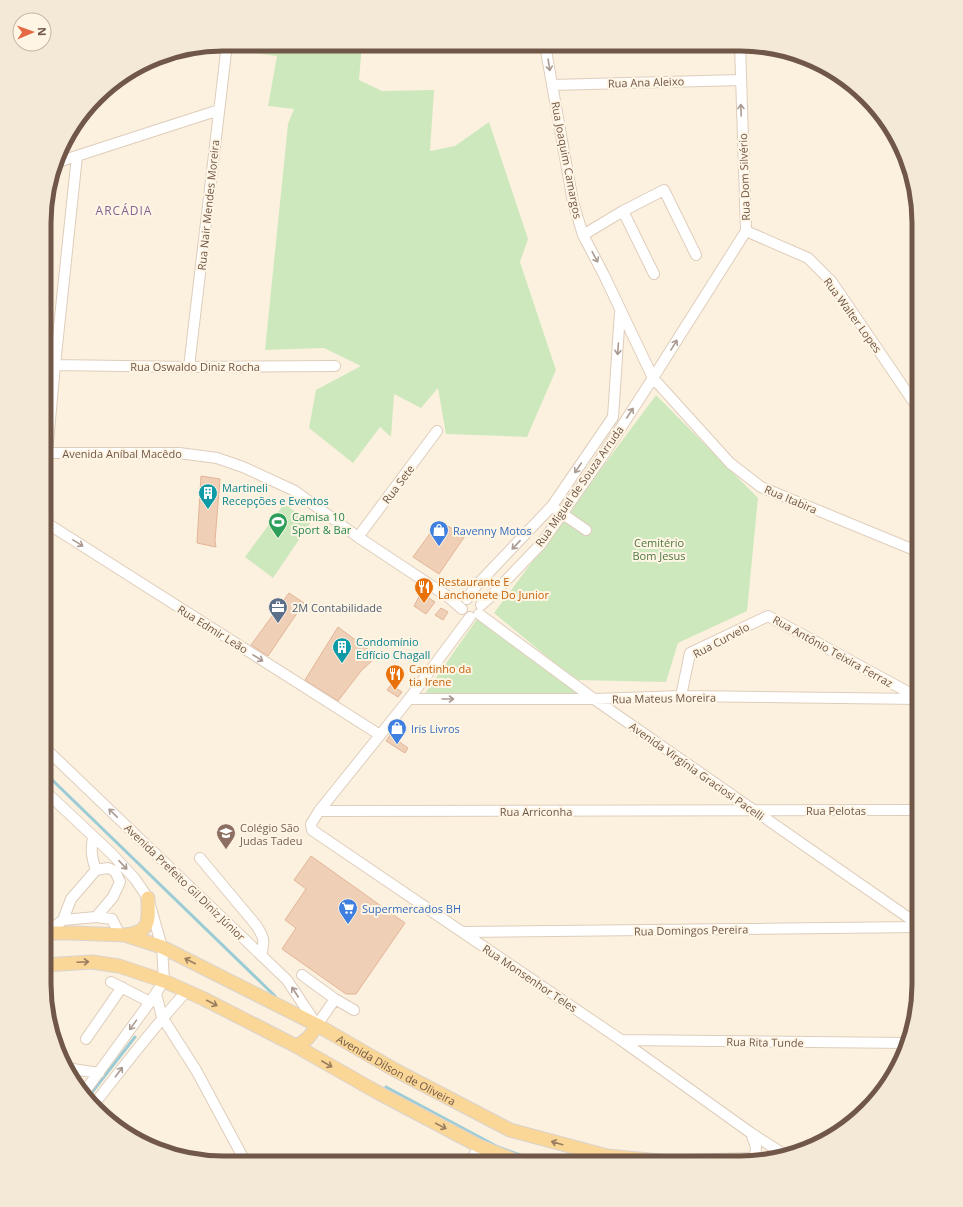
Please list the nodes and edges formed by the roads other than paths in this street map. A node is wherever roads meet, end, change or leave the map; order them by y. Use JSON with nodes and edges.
{"nodes":[{"id":1,"x":226,"y":51,"type":"edge"},
{"id":2,"x":546,"y":51,"type":"edge"},
{"id":3,"x":740,"y":51,"type":"edge"},
{"id":4,"x":740,"y":80,"type":"junction"},
{"id":5,"x":552,"y":85,"type":"junction"},
{"id":6,"x":218,"y":110,"type":"junction"},
{"id":7,"x":78,"y":156,"type":"junction"},
{"id":8,"x":63,"y":161,"type":"edge"},
{"id":9,"x":623,"y":211,"type":"junction"},
{"id":10,"x":746,"y":231,"type":"junction"},
{"id":11,"x":587,"y":232,"type":"junction"},
{"id":12,"x":696,"y":255,"type":"dead end"},
{"id":13,"x":654,"y":274,"type":"dead end"},
{"id":14,"x":620,"y":310,"type":"junction"},
{"id":15,"x":55,"y":365,"type":"junction"},
{"id":16,"x":335,"y":366,"type":"dead end"},
{"id":17,"x":189,"y":367,"type":"junction"},
{"id":18,"x":653,"y":378,"type":"junction"},
{"id":19,"x":912,"y":400,"type":"edge"},
{"id":20,"x":51,"y":404,"type":"edge"},
{"id":21,"x":437,"y":431,"type":"dead end"},
{"id":22,"x":51,"y":453,"type":"edge"},
{"id":23,"x":552,"y":506,"type":"junction"},
{"id":24,"x":561,"y":514,"type":"junction"},
{"id":25,"x":51,"y":526,"type":"edge"},
{"id":26,"x":586,"y":530,"type":"dead end"},
{"id":27,"x":358,"y":537,"type":"junction"},
{"id":28,"x":912,"y":549,"type":"edge"},
{"id":29,"x":465,"y":603,"type":"junction"},
{"id":30,"x":477,"y":612,"type":"junction"},
{"id":31,"x":768,"y":616,"type":"joint"},
{"id":32,"x":912,"y":694,"type":"edge"},
{"id":33,"x":681,"y":696,"type":"junction"},
{"id":34,"x":912,"y":698,"type":"edge"},
{"id":35,"x":409,"y":699,"type":"junction"},
{"id":36,"x":594,"y":699,"type":"junction"},
{"id":37,"x":380,"y":735,"type":"junction"},
{"id":38,"x":51,"y":754,"type":"edge"},
{"id":39,"x":51,"y":797,"type":"edge"},
{"id":40,"x":753,"y":810,"type":"junction"},
{"id":41,"x":912,"y":810,"type":"edge"},
{"id":42,"x":319,"y":811,"type":"junction"},
{"id":43,"x":311,"y":824,"type":"joint"},
{"id":44,"x":93,"y":836,"type":"junction"},
{"id":45,"x":200,"y":858,"type":"dead end"},
{"id":46,"x":96,"y":870,"type":"junction"},
{"id":47,"x":148,"y":898,"type":"junction"},
{"id":48,"x":96,"y":917,"type":"junction"},
{"id":49,"x":63,"y":920,"type":"junction"},
{"id":50,"x":912,"y":921,"type":"edge"},
{"id":51,"x":912,"y":926,"type":"edge"},
{"id":52,"x":51,"y":929,"type":"edge"},
{"id":53,"x":51,"y":931,"type":"edge"},
{"id":54,"x":463,"y":932,"type":"junction"},
{"id":55,"x":123,"y":935,"type":"junction"},
{"id":56,"x":162,"y":947,"type":"junction"},
{"id":57,"x":261,"y":955,"type":"junction"},
{"id":58,"x":51,"y":965,"type":"edge"},
{"id":59,"x":302,"y":974,"type":"dead end"},
{"id":60,"x":164,"y":981,"type":"junction"},
{"id":61,"x":112,"y":982,"type":"dead end"},
{"id":62,"x":122,"y":987,"type":"junction"},
{"id":63,"x":187,"y":991,"type":"junction"},
{"id":64,"x":153,"y":998,"type":"junction"},
{"id":65,"x":334,"y":999,"type":"junction"},
{"id":66,"x":354,"y":1010,"type":"dead end"},
{"id":67,"x":162,"y":1017,"type":"junction"},
{"id":68,"x":317,"y":1025,"type":"junction"},
{"id":69,"x":86,"y":1039,"type":"dead end"},
{"id":70,"x":621,"y":1040,"type":"junction"},
{"id":71,"x":902,"y":1043,"type":"edge"},
{"id":72,"x":296,"y":1046,"type":"junction"},
{"id":73,"x":74,"y":1069,"type":"edge"},
{"id":74,"x":99,"y":1073,"type":"junction"},
{"id":75,"x":87,"y":1089,"type":"edge"},
{"id":76,"x":96,"y":1100,"type":"edge"},
{"id":77,"x":751,"y":1133,"type":"junction"},
{"id":78,"x":479,"y":1146,"type":"junction"},
{"id":79,"x":779,"y":1151,"type":"edge"},
{"id":80,"x":758,"y":1155,"type":"edge"},
{"id":81,"x":242,"y":1156,"type":"edge"},
{"id":82,"x":474,"y":1156,"type":"edge"},
{"id":83,"x":504,"y":1156,"type":"edge"},
{"id":84,"x":607,"y":1156,"type":"edge"}],
"edges":[{"from":1,"to":6,"type":"street","name":"Rua Nair Mendes Moreira"},
{"from":2,"to":5,"type":"street","name":"Rua Joaquim Camargos","one_way":true},
{"from":3,"to":4,"type":"street","name":"Rua Dom Silvério"},
{"from":4,"to":5,"type":"street","name":"Rua Ana Aleixo"},
{"from":10,"to":4,"type":"street","name":"Rua Dom Silvério","one_way":true},
{"from":5,"to":11,"type":"street","name":"Rua Joaquim Camargos"},
{"from":6,"to":7,"type":"street"},
{"from":6,"to":17,"type":"street","name":"Rua Nair Mendes Moreira"},
{"from":7,"to":8,"type":"street"},
{"from":7,"to":15,"type":"street"},
{"from":9,"to":11,"type":"street"},
{"from":9,"to":12,"type":"street"},
{"from":9,"to":13,"type":"street"},
{"from":18,"to":10,"type":"street","name":"Rua Dom Silvério","one_way":true},
{"from":10,"to":19,"type":"street","name":"Rua Walter Lopes"},
{"from":11,"to":14,"type":"street","name":"Rua Joaquim Camargos","one_way":true},
{"from":14,"to":18,"type":"street","name":"Rua Joaquim Camargos"},
{"from":14,"to":23,"type":"street","name":"Rua Miguel de Souza Arruda","one_way":true},
{"from":15,"to":17,"type":"street","name":"Rua Oswaldo Diniz Rocha"},
{"from":15,"to":20,"type":"street"},
{"from":16,"to":17,"type":"street","name":"Rua Oswaldo Diniz Rocha"},
{"from":24,"to":18,"type":"street","name":"Rua Miguel de Souza Arruda","one_way":true},
{"from":18,"to":28,"type":"street","name":"Rua Itabira"},
{"from":21,"to":27,"type":"street","name":"Rua Sete"},
{"from":22,"to":27,"type":"street","name":"Avenida Aníbal Macêdo"},
{"from":23,"to":24,"type":"street"},
{"from":23,"to":29,"type":"street","name":"Rua Miguel de Souza Arruda","one_way":true},
{"from":24,"to":26,"type":"street"},
{"from":24,"to":30,"type":"street","name":"Rua Miguel de Souza Arruda"},
{"from":25,"to":37,"type":"street","name":"Rua Edmir Leão","one_way":true},
{"from":27,"to":29,"type":"street","name":"Avenida Aníbal Macêdo"},
{"from":29,"to":30,"type":"street","name":"Avenida Aníbal Macêdo"},
{"from":29,"to":30,"type":"street"},
{"from":30,"to":35,"type":"street","name":"Rua Miguel de Souza Arruda"},
{"from":30,"to":36,"type":"street","name":"Avenida Virgínia Graciosi Pacelli"},
{"from":31,"to":32,"type":"street","name":"Rua Antônio Teixira Ferraz"},
{"from":31,"to":33,"type":"street","name":"Rua Curvelo"},
{"from":33,"to":34,"type":"street","name":"Rua Mateus Moreira"},
{"from":33,"to":36,"type":"street","name":"Rua Mateus Moreira"},
{"from":35,"to":36,"type":"street","name":"Rua Mateus Moreira","one_way":true},
{"from":35,"to":37,"type":"street","name":"Rua Miguel de Souza Arruda"},
{"from":36,"to":40,"type":"street","name":"Avenida Virgínia Graciosi Pacelli"},
{"from":37,"to":42,"type":"street","name":"Rua Miguel de Souza Arruda"},
{"from":57,"to":38,"type":"street","name":"Avenida Prefeito Gil Diniz Júnior","one_way":true},
{"from":39,"to":44,"type":"street"},
{"from":40,"to":41,"type":"street","name":"Rua Pelotas"},
{"from":40,"to":42,"type":"street","name":"Rua Arriconha"},
{"from":40,"to":50,"type":"street","name":"Avenida Virgínia Graciosi Pacelli"},
{"from":42,"to":43,"type":"street","name":"Rua Miguel de Souza Arruda"},
{"from":43,"to":54,"type":"street","name":"Rua Monsenhor Teles"},
{"from":44,"to":46,"type":"street"},
{"from":44,"to":47,"type":"street","one_way":true},
{"from":45,"to":57,"type":"street"},
{"from":46,"to":48,"type":"street"},
{"from":46,"to":49,"type":"street"},
{"from":47,"to":55,"type":"main road"},
{"from":47,"to":56,"type":"street"},
{"from":48,"to":49,"type":"street"},
{"from":48,"to":55,"type":"street"},
{"from":49,"to":52,"type":"street"},
{"from":51,"to":54,"type":"street","name":"Rua Domingos Pereira"},
{"from":53,"to":55,"type":"main road","name":"Avenida Dilson de Oliveira"},
{"from":54,"to":70,"type":"street","name":"Rua Monsenhor Teles"},
{"from":55,"to":56,"type":"main road","name":"Avenida Dilson de Oliveira"},
{"from":56,"to":60,"type":"street"},
{"from":68,"to":56,"type":"main road","name":"Avenida Dilson de Oliveira","one_way":true},
{"from":68,"to":57,"type":"street","name":"Avenida Prefeito Gil Diniz Júnior","one_way":true},
{"from":58,"to":60,"type":"main road","one_way":true},
{"from":59,"to":65,"type":"street"},
{"from":60,"to":63,"type":"main road"},
{"from":60,"to":64,"type":"street"},
{"from":61,"to":62,"type":"street"},
{"from":62,"to":64,"type":"street"},
{"from":62,"to":69,"type":"street"},
{"from":63,"to":67,"type":"street"},
{"from":63,"to":72,"type":"main road","one_way":true},
{"from":64,"to":67,"type":"street"},
{"from":64,"to":74,"type":"street","one_way":true},
{"from":65,"to":66,"type":"street"},
{"from":65,"to":68,"type":"street"},
{"from":76,"to":67,"type":"street","one_way":true},
{"from":67,"to":81,"type":"street"},
{"from":68,"to":72,"type":"main road"},
{"from":84,"to":68,"type":"main road","name":"Avenida Dilson de Oliveira","one_way":true},
{"from":70,"to":71,"type":"street","name":"Rua Rita Tunde"},
{"from":70,"to":77,"type":"street","name":"Rua Monsenhor Teles"},
{"from":72,"to":78,"type":"main road","one_way":true},
{"from":73,"to":74,"type":"street"},
{"from":74,"to":75,"type":"street"},
{"from":77,"to":79,"type":"street","name":"Rua Monsenhor Teles"},
{"from":77,"to":80,"type":"street"},
{"from":78,"to":82,"type":"street"},
{"from":78,"to":83,"type":"main road"}]}
